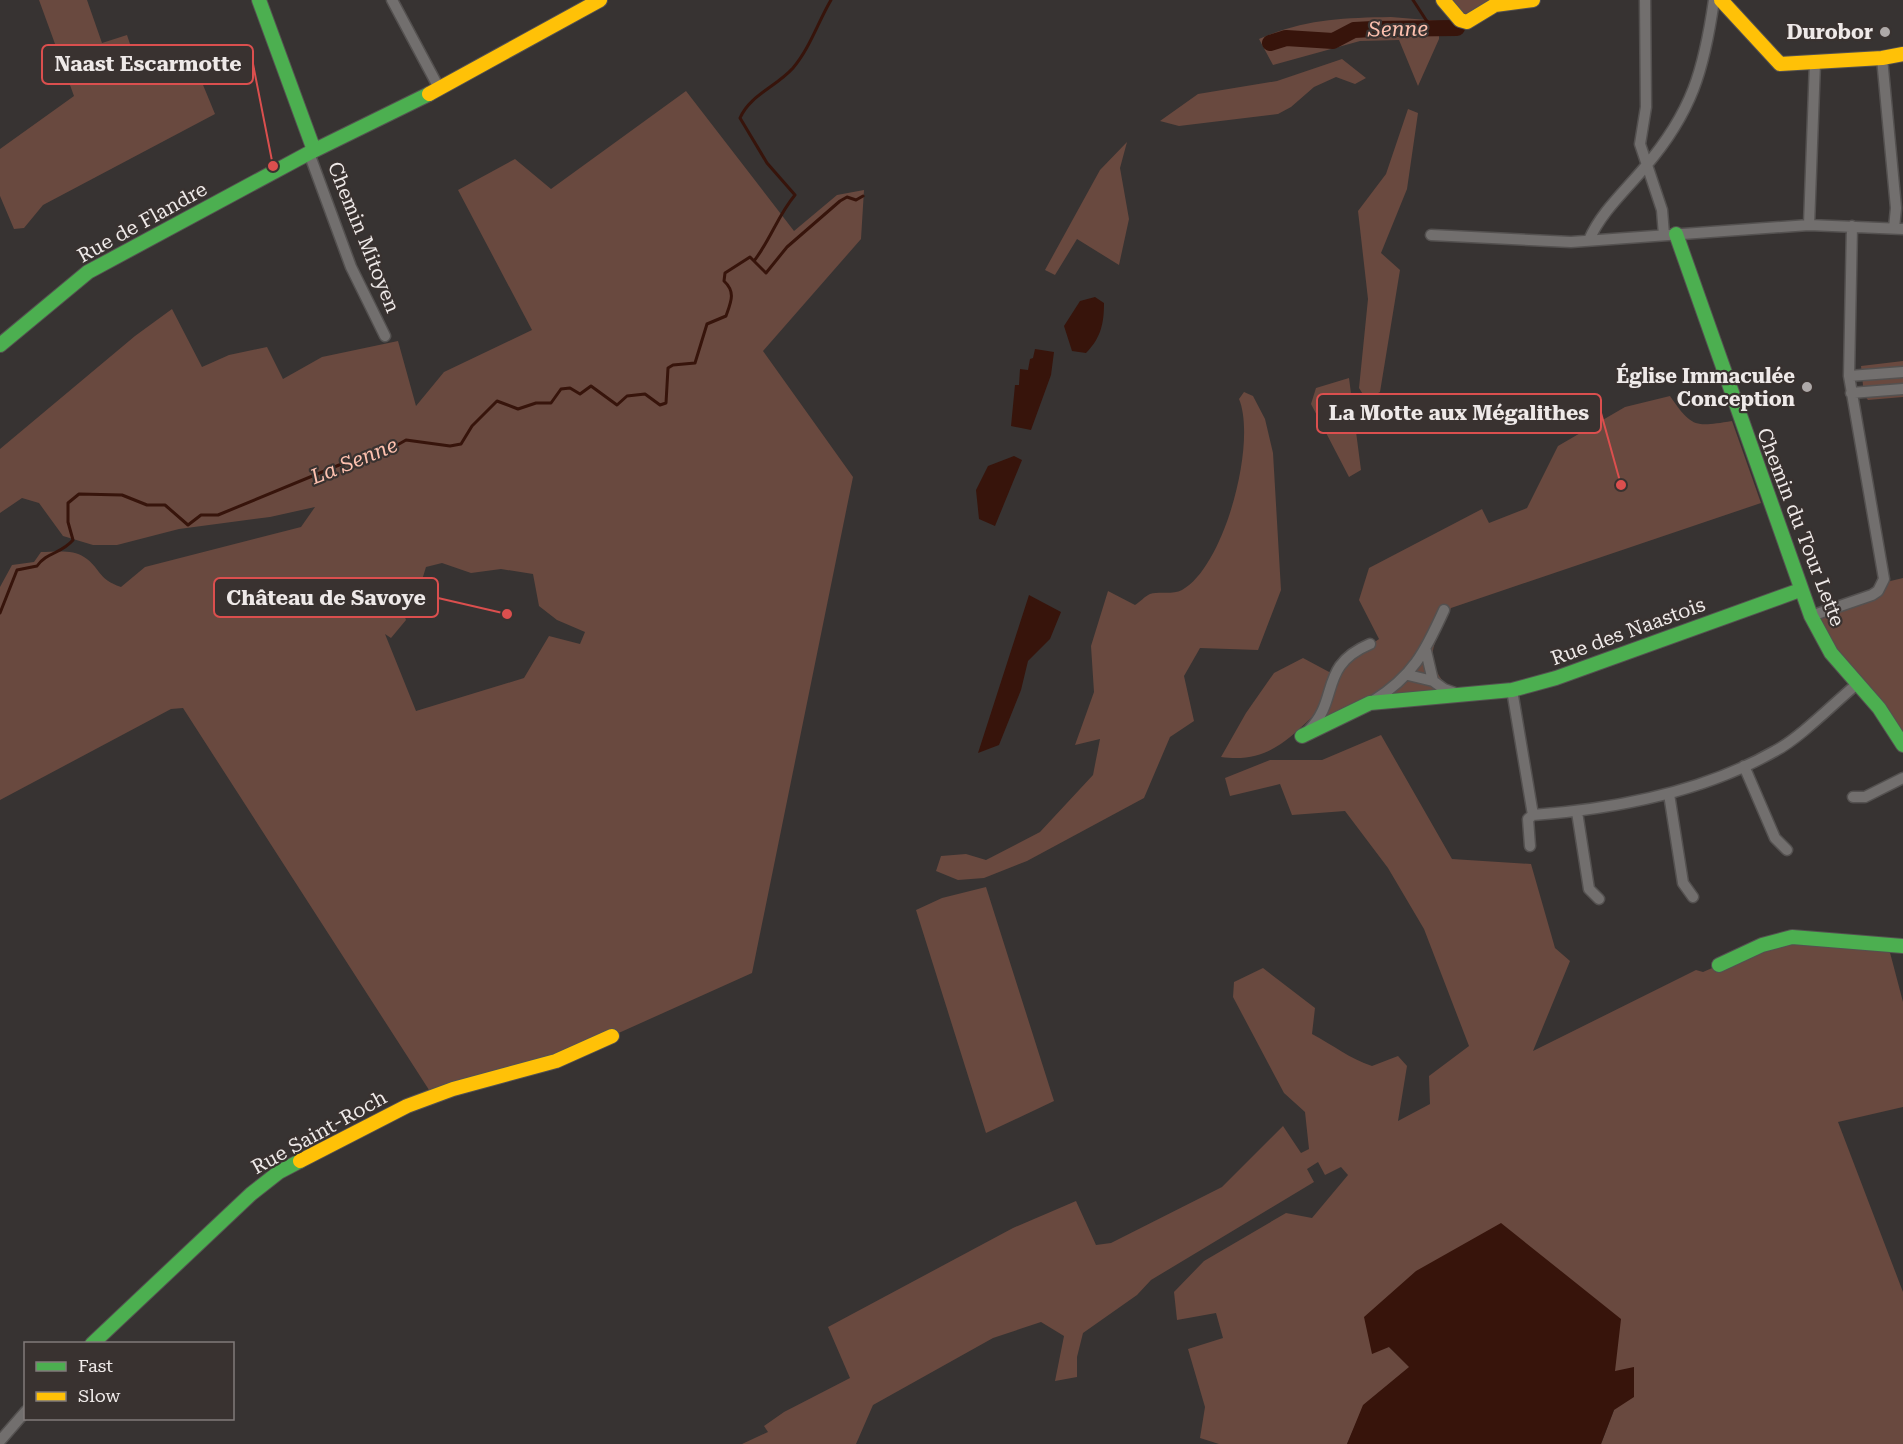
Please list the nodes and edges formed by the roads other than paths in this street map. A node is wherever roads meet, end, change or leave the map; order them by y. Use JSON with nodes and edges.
{"nodes":[{"id":1,"x":260,"y":0,"type":"edge"},
{"id":2,"x":392,"y":0,"type":"edge"},
{"id":3,"x":600,"y":0,"type":"edge"},
{"id":4,"x":1443,"y":0,"type":"edge"},
{"id":5,"x":1533,"y":0,"type":"edge"},
{"id":6,"x":1645,"y":0,"type":"edge"},
{"id":7,"x":1714,"y":0,"type":"edge"},
{"id":8,"x":1721,"y":0,"type":"edge"},
{"id":9,"x":1903,"y":54,"type":"edge"},
{"id":10,"x":1882,"y":58,"type":"junction"},
{"id":11,"x":1815,"y":62,"type":"junction"},
{"id":12,"x":439,"y":88,"type":"junction"},
{"id":13,"x":311,"y":152,"type":"junction"},
{"id":14,"x":1647,"y":165,"type":"junction"},
{"id":15,"x":1809,"y":225,"type":"junction"},
{"id":16,"x":1852,"y":226,"type":"junction"},
{"id":17,"x":1898,"y":228,"type":"edge"},
{"id":18,"x":1431,"y":235,"type":"dead end"},
{"id":19,"x":1670,"y":235,"type":"junction"},
{"id":20,"x":1589,"y":240,"type":"junction"},
{"id":21,"x":385,"y":336,"type":"dead end"},
{"id":22,"x":0,"y":345,"type":"edge"},
{"id":23,"x":1903,"y":372,"type":"edge"},
{"id":24,"x":1849,"y":376,"type":"junction"},
{"id":25,"x":1903,"y":389,"type":"edge"},
{"id":26,"x":1851,"y":393,"type":"junction"},
{"id":27,"x":1800,"y":590,"type":"junction"},
{"id":28,"x":1444,"y":610,"type":"dead end"},
{"id":29,"x":1811,"y":616,"type":"junction"},
{"id":30,"x":1371,"y":644,"type":"dead end"},
{"id":31,"x":1426,"y":651,"type":"junction"},
{"id":32,"x":1408,"y":675,"type":"junction"},
{"id":33,"x":1433,"y":681,"type":"junction"},
{"id":34,"x":1857,"y":684,"type":"junction"},
{"id":35,"x":1512,"y":690,"type":"junction"},
{"id":36,"x":1465,"y":695,"type":"junction"},
{"id":37,"x":1370,"y":703,"type":"junction"},
{"id":38,"x":1323,"y":707,"type":"junction"},
{"id":39,"x":1333,"y":720,"type":"junction"},
{"id":40,"x":1302,"y":736,"type":"joint"},
{"id":41,"x":1903,"y":745,"type":"edge"},
{"id":42,"x":1744,"y":766,"type":"junction"},
{"id":43,"x":1903,"y":778,"type":"edge"},
{"id":44,"x":1669,"y":794,"type":"junction"},
{"id":45,"x":1853,"y":797,"type":"dead end"},
{"id":46,"x":1577,"y":812,"type":"junction"},
{"id":47,"x":1533,"y":815,"type":"junction"},
{"id":48,"x":1530,"y":846,"type":"dead end"},
{"id":49,"x":1787,"y":850,"type":"dead end"},
{"id":50,"x":1693,"y":897,"type":"dead end"},
{"id":51,"x":1599,"y":899,"type":"dead end"},
{"id":52,"x":1903,"y":946,"type":"edge"},
{"id":53,"x":1719,"y":965,"type":"dead end"},
{"id":54,"x":612,"y":1036,"type":"dead end"},
{"id":55,"x":94,"y":1342,"type":"edge"},
{"id":56,"x":24,"y":1413,"type":"edge"},
{"id":57,"x":0,"y":1441,"type":"edge"}],
"edges":[{"from":1,"to":13,"type":"street","name":"Chemin Mitoyen"},
{"from":2,"to":12,"type":"street"},
{"from":3,"to":12,"type":"street","name":"Rue de Flandre"},
{"from":4,"to":5,"type":"street"},
{"from":6,"to":14,"type":"street"},
{"from":7,"to":14,"type":"street"},
{"from":8,"to":11,"type":"street"},
{"from":9,"to":10,"type":"street"},
{"from":10,"to":11,"type":"street"},
{"from":10,"to":17,"type":"street"},
{"from":11,"to":15,"type":"street"},
{"from":12,"to":13,"type":"street","name":"Rue de Flandre"},
{"from":13,"to":21,"type":"street","name":"Chemin Mitoyen"},
{"from":13,"to":22,"type":"street","name":"Rue de Flandre"},
{"from":14,"to":19,"type":"street"},
{"from":14,"to":20,"type":"street"},
{"from":15,"to":16,"type":"street"},
{"from":15,"to":19,"type":"street"},
{"from":16,"to":17,"type":"street"},
{"from":16,"to":24,"type":"street"},
{"from":18,"to":20,"type":"street"},
{"from":19,"to":20,"type":"street"},
{"from":19,"to":27,"type":"street","name":"Chemin du Tour Lette"},
{"from":23,"to":24,"type":"street"},
{"from":24,"to":26,"type":"street"},
{"from":25,"to":26,"type":"street"},
{"from":26,"to":29,"type":"street"},
{"from":27,"to":29,"type":"street","name":"Chemin du Tour Lette"},
{"from":27,"to":35,"type":"street","name":"Rue des Naastois"},
{"from":28,"to":31,"type":"street","name":"Rue des Naastois"},
{"from":29,"to":34,"type":"street","name":"Chemin du Tour Lette"},
{"from":30,"to":38,"type":"street","name":"Rue des Naastois"},
{"from":31,"to":32,"type":"street","name":"Rue des Naastois"},
{"from":31,"to":33,"type":"street"},
{"from":32,"to":33,"type":"street","name":"Rue des Naastois"},
{"from":32,"to":37,"type":"street","name":"Rue des Naastois"},
{"from":33,"to":36,"type":"street","name":"Rue des Naastois"},
{"from":34,"to":41,"type":"street","name":"Chemin du Tour Lette"},
{"from":34,"to":42,"type":"street"},
{"from":35,"to":36,"type":"street","name":"Rue des Naastois"},
{"from":35,"to":47,"type":"street"},
{"from":36,"to":37,"type":"street","name":"Rue des Naastois"},
{"from":37,"to":39,"type":"street","name":"Rue des Naastois"},
{"from":38,"to":39,"type":"street"},
{"from":38,"to":40,"type":"street","name":"Rue des Naastois"},
{"from":39,"to":40,"type":"street","name":"Rue des Naastois"},
{"from":42,"to":44,"type":"street"},
{"from":42,"to":49,"type":"street"},
{"from":43,"to":45,"type":"street"},
{"from":44,"to":46,"type":"street"},
{"from":44,"to":50,"type":"street"},
{"from":46,"to":47,"type":"street"},
{"from":46,"to":51,"type":"street"},
{"from":47,"to":48,"type":"street"},
{"from":52,"to":53,"type":"street"},
{"from":54,"to":55,"type":"street","name":"Rue Saint-Roch"},
{"from":56,"to":57,"type":"street"}]}
